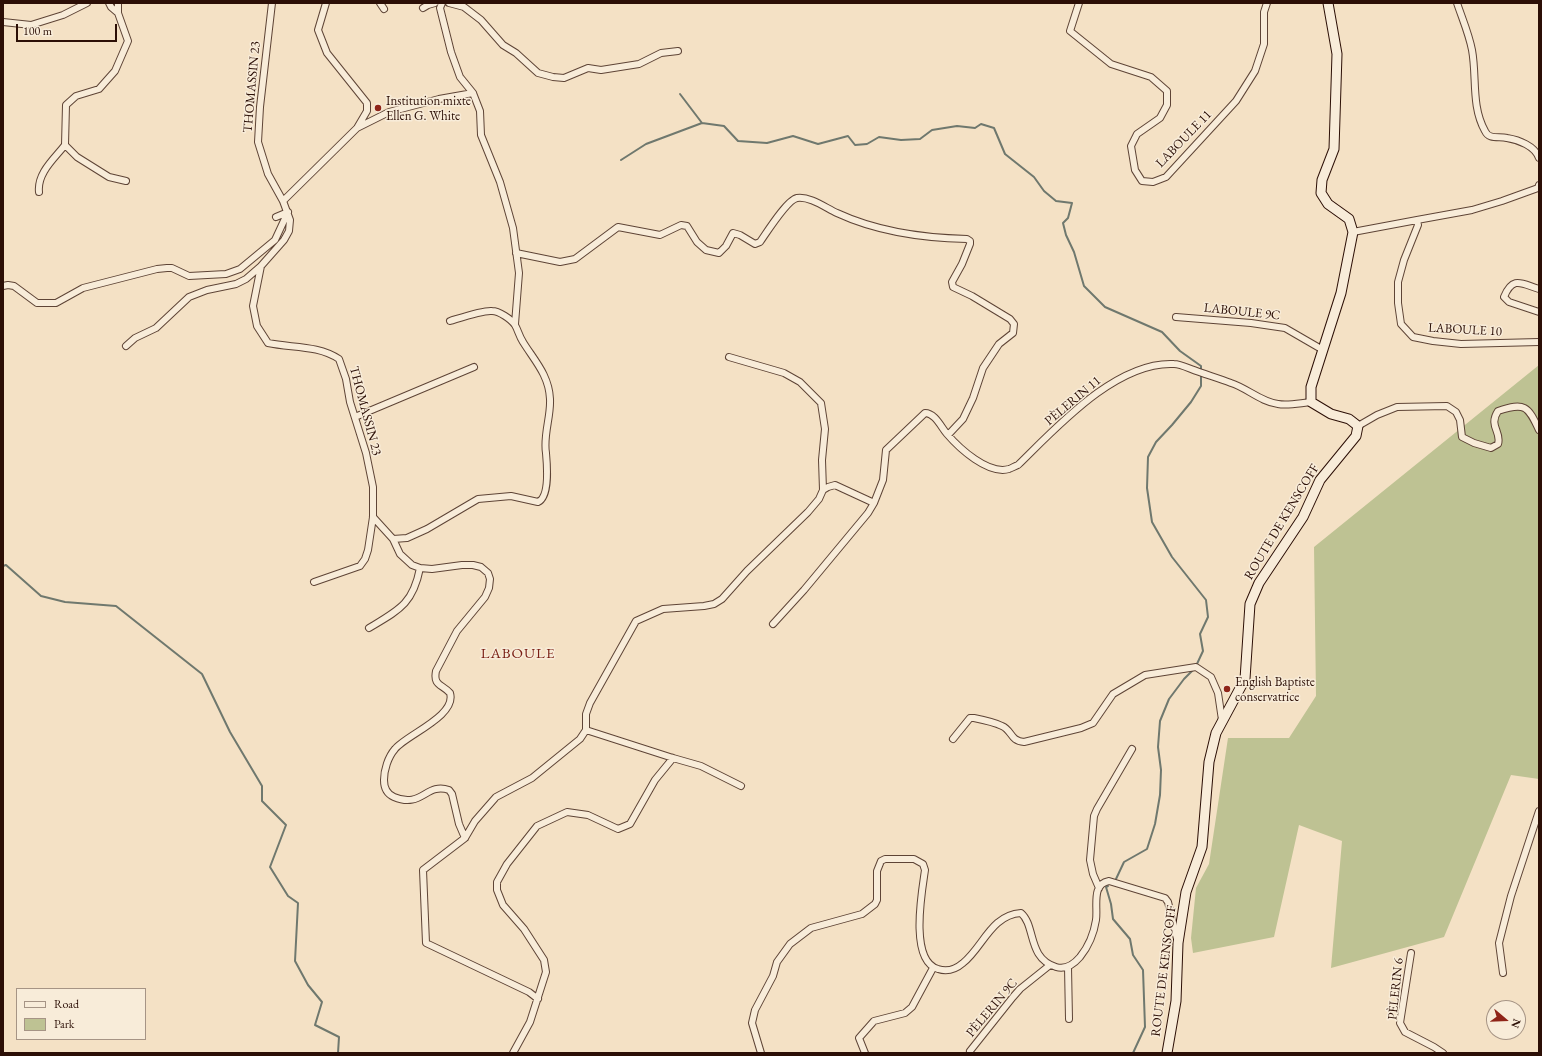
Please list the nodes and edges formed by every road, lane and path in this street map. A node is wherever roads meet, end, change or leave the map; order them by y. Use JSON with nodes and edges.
{"nodes":[{"id":1,"x":87,"y":3,"type":"edge"},
{"id":2,"x":109,"y":3,"type":"edge"},
{"id":3,"x":118,"y":3,"type":"edge"},
{"id":4,"x":272,"y":3,"type":"edge"},
{"id":5,"x":326,"y":3,"type":"edge"},
{"id":6,"x":380,"y":3,"type":"edge"},
{"id":7,"x":435,"y":3,"type":"edge"},
{"id":8,"x":442,"y":3,"type":"edge"},
{"id":9,"x":449,"y":3,"type":"edge"},
{"id":10,"x":1079,"y":3,"type":"edge"},
{"id":11,"x":1267,"y":3,"type":"edge"},
{"id":12,"x":1328,"y":3,"type":"edge"},
{"id":13,"x":1457,"y":3,"type":"edge"},
{"id":14,"x":423,"y":8,"type":"dead end"},
{"id":15,"x":384,"y":10,"type":"dead end"},
{"id":16,"x":118,"y":13,"type":"junction"},
{"id":17,"x":3,"y":22,"type":"edge"},
{"id":18,"x":678,"y":51,"type":"dead end"},
{"id":19,"x":473,"y":93,"type":"junction"},
{"id":20,"x":357,"y":128,"type":"junction"},
{"id":21,"x":65,"y":145,"type":"junction"},
{"id":22,"x":1539,"y":158,"type":"edge"},
{"id":23,"x":126,"y":181,"type":"dead end"},
{"id":24,"x":1539,"y":185,"type":"edge"},
{"id":25,"x":39,"y":192,"type":"dead end"},
{"id":26,"x":283,"y":201,"type":"junction"},
{"id":27,"x":288,"y":212,"type":"junction"},
{"id":28,"x":276,"y":217,"type":"dead end"},
{"id":29,"x":1417,"y":220,"type":"junction"},
{"id":30,"x":1353,"y":232,"type":"junction"},
{"id":31,"x":516,"y":252,"type":"junction"},
{"id":32,"x":261,"y":266,"type":"junction"},
{"id":33,"x":3,"y":286,"type":"edge"},
{"id":34,"x":1539,"y":289,"type":"edge"},
{"id":35,"x":1539,"y":312,"type":"edge"},
{"id":36,"x":1176,"y":317,"type":"dead end"},
{"id":37,"x":450,"y":321,"type":"dead end"},
{"id":38,"x":515,"y":324,"type":"junction"},
{"id":39,"x":1539,"y":342,"type":"edge"},
{"id":40,"x":126,"y":346,"type":"dead end"},
{"id":41,"x":1323,"y":350,"type":"junction"},
{"id":42,"x":729,"y":357,"type":"dead end"},
{"id":43,"x":474,"y":367,"type":"dead end"},
{"id":44,"x":1311,"y":402,"type":"junction"},
{"id":45,"x":355,"y":417,"type":"junction"},
{"id":46,"x":1358,"y":426,"type":"junction"},
{"id":47,"x":1539,"y":430,"type":"edge"},
{"id":48,"x":948,"y":435,"type":"junction"},
{"id":49,"x":823,"y":490,"type":"junction"},
{"id":50,"x":874,"y":503,"type":"junction"},
{"id":51,"x":373,"y":517,"type":"junction"},
{"id":52,"x":394,"y":539,"type":"junction"},
{"id":53,"x":420,"y":568,"type":"junction"},
{"id":54,"x":314,"y":582,"type":"dead end"},
{"id":55,"x":774,"y":624,"type":"dead end"},
{"id":56,"x":369,"y":628,"type":"dead end"},
{"id":57,"x":1223,"y":722,"type":"junction"},
{"id":58,"x":586,"y":730,"type":"junction"},
{"id":59,"x":953,"y":738,"type":"dead end"},
{"id":60,"x":1132,"y":749,"type":"dead end"},
{"id":61,"x":673,"y":758,"type":"junction"},
{"id":62,"x":741,"y":786,"type":"dead end"},
{"id":63,"x":1539,"y":811,"type":"edge"},
{"id":64,"x":465,"y":838,"type":"junction"},
{"id":65,"x":1099,"y":888,"type":"junction"},
{"id":66,"x":1178,"y":943,"type":"junction"},
{"id":67,"x":1411,"y":953,"type":"dead end"},
{"id":68,"x":1050,"y":965,"type":"junction"},
{"id":69,"x":1068,"y":967,"type":"junction"},
{"id":70,"x":933,"y":968,"type":"junction"},
{"id":71,"x":1503,"y":973,"type":"dead end"},
{"id":72,"x":538,"y":999,"type":"junction"},
{"id":73,"x":1069,"y":1019,"type":"dead end"},
{"id":74,"x":970,"y":1051,"type":"dead end"},
{"id":75,"x":513,"y":1053,"type":"edge"},
{"id":76,"x":761,"y":1053,"type":"edge"},
{"id":77,"x":865,"y":1053,"type":"edge"},
{"id":78,"x":1167,"y":1053,"type":"edge"},
{"id":79,"x":1443,"y":1053,"type":"edge"}],
"edges":[{"from":1,"to":17,"type":"street"},
{"from":2,"to":16,"type":"street"},
{"from":3,"to":16,"type":"street"},
{"from":4,"to":26,"type":"street","name":"THOMASSIN 23"},
{"from":5,"to":20,"type":"street"},
{"from":6,"to":15,"type":"street"},
{"from":7,"to":14,"type":"street"},
{"from":8,"to":19,"type":"street"},
{"from":9,"to":18,"type":"street"},
{"from":10,"to":11,"type":"street","name":"LABOULE 11"},
{"from":12,"to":30,"type":"main road"},
{"from":13,"to":22,"type":"street"},
{"from":16,"to":21,"type":"street"},
{"from":19,"to":20,"type":"street"},
{"from":19,"to":31,"type":"street"},
{"from":20,"to":26,"type":"street"},
{"from":21,"to":23,"type":"street"},
{"from":21,"to":25,"type":"street"},
{"from":24,"to":29,"type":"street"},
{"from":26,"to":27,"type":"street","name":"THOMASSIN 23"},
{"from":27,"to":28,"type":"street"},
{"from":27,"to":32,"type":"street","name":"THOMASSIN 23"},
{"from":27,"to":33,"type":"street"},
{"from":29,"to":30,"type":"street"},
{"from":29,"to":39,"type":"street","name":"LABOULE 10"},
{"from":30,"to":41,"type":"main road"},
{"from":31,"to":38,"type":"street"},
{"from":31,"to":48,"type":"street"},
{"from":32,"to":40,"type":"street"},
{"from":32,"to":45,"type":"street","name":"THOMASSIN 23"},
{"from":34,"to":35,"type":"street"},
{"from":36,"to":41,"type":"street","name":"LABOULE 9C"},
{"from":37,"to":38,"type":"street"},
{"from":38,"to":52,"type":"street"},
{"from":41,"to":44,"type":"main road"},
{"from":42,"to":49,"type":"street"},
{"from":43,"to":45,"type":"street"},
{"from":44,"to":46,"type":"main road"},
{"from":44,"to":48,"type":"street","name":"PÈLERIN 11"},
{"from":45,"to":51,"type":"street","name":"THOMASSIN 23"},
{"from":46,"to":47,"type":"street"},
{"from":46,"to":57,"type":"main road","name":"ROUTE DE KENSCOFF"},
{"from":48,"to":50,"type":"street","name":"PÈLERIN 11"},
{"from":49,"to":50,"type":"street"},
{"from":49,"to":58,"type":"street"},
{"from":50,"to":55,"type":"street"},
{"from":51,"to":52,"type":"street"},
{"from":51,"to":54,"type":"street","name":"THOMASSIN 23"},
{"from":52,"to":53,"type":"street"},
{"from":53,"to":56,"type":"street"},
{"from":53,"to":64,"type":"street"},
{"from":57,"to":59,"type":"street"},
{"from":57,"to":66,"type":"main road","name":"ROUTE DE KENSCOFF"},
{"from":58,"to":61,"type":"street"},
{"from":58,"to":64,"type":"street"},
{"from":60,"to":65,"type":"street"},
{"from":61,"to":62,"type":"street"},
{"from":61,"to":72,"type":"street"},
{"from":63,"to":71,"type":"street"},
{"from":64,"to":72,"type":"street"},
{"from":65,"to":66,"type":"street"},
{"from":65,"to":69,"type":"street"},
{"from":66,"to":78,"type":"main road","name":"ROUTE DE KENSCOFF"},
{"from":67,"to":79,"type":"street","name":"PÈLERIN 6"},
{"from":68,"to":69,"type":"street"},
{"from":68,"to":70,"type":"street"},
{"from":68,"to":74,"type":"street","name":"PÈLERIN 9C"},
{"from":69,"to":73,"type":"street"},
{"from":70,"to":76,"type":"street"},
{"from":70,"to":77,"type":"street"},
{"from":72,"to":75,"type":"street"}]}
